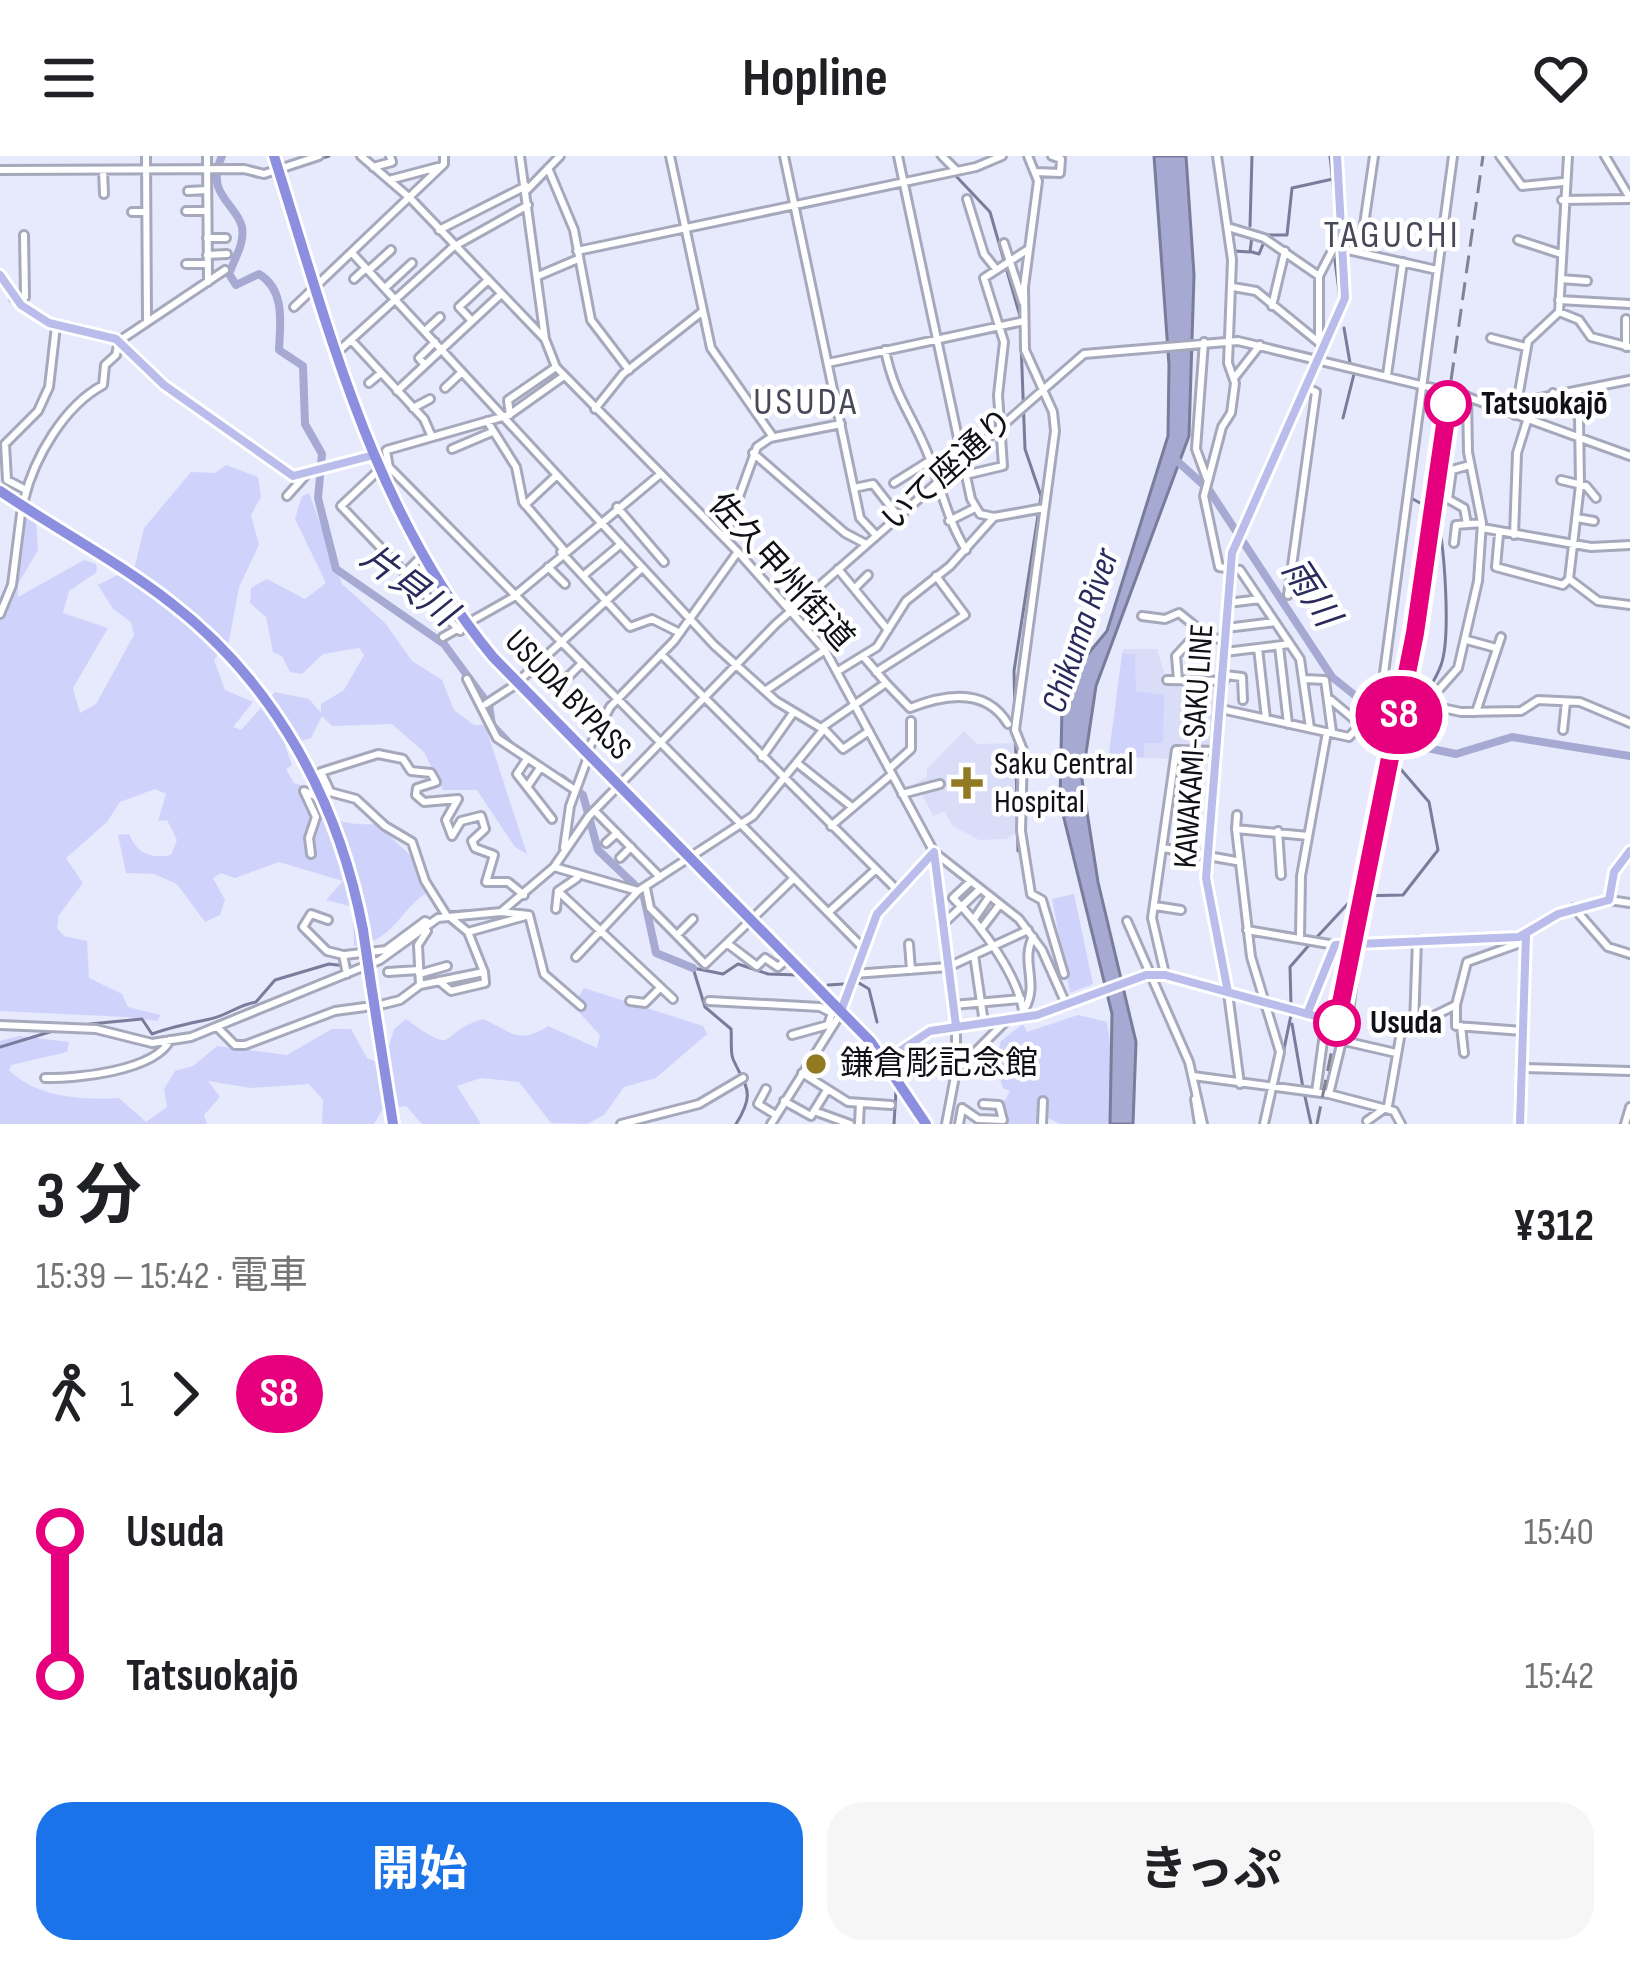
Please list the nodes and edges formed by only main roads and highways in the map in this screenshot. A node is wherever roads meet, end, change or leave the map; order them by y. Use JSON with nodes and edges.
{"nodes":[{"id":1,"x":1337,"y":156,"type":"edge"},
{"id":2,"x":278,"y":162,"type":"edge"},
{"id":3,"x":0,"y":275,"type":"edge"},
{"id":4,"x":318,"y":284,"type":"junction"},
{"id":5,"x":378,"y":453,"type":"junction"},
{"id":6,"x":0,"y":494,"type":"edge"},
{"id":7,"x":466,"y":627,"type":"junction"},
{"id":8,"x":1630,"y":851,"type":"edge"},
{"id":9,"x":753,"y":918,"type":"junction"},
{"id":10,"x":1526,"y":938,"type":"junction"},
{"id":11,"x":1228,"y":992,"type":"junction"},
{"id":12,"x":842,"y":1009,"type":"junction"},
{"id":13,"x":1307,"y":1014,"type":"junction"},
{"id":14,"x":1325,"y":1019,"type":"road end"},
{"id":15,"x":956,"y":1026,"type":"junction"},
{"id":16,"x":888,"y":1058,"type":"junction"},
{"id":17,"x":393,"y":1124,"type":"edge"},
{"id":18,"x":928,"y":1124,"type":"edge"},
{"id":19,"x":1520,"y":1124,"type":"edge"}],
"edges":[{"from":1,"to":11,"type":"main road","name":"KAWAKAMI-SAKU LINE"},
{"from":2,"to":4,"type":"highway","name":"USUDA BYPASS"},
{"from":3,"to":5,"type":"main road"},
{"from":4,"to":5,"type":"highway","name":"USUDA BYPASS"},
{"from":4,"to":5,"type":"highway","name":"USUDA BYPASS"},
{"from":5,"to":7,"type":"highway","name":"USUDA BYPASS"},
{"from":5,"to":7,"type":"highway","name":"USUDA BYPASS"},
{"from":6,"to":17,"type":"highway","bridge":true},
{"from":7,"to":9,"type":"highway","name":"USUDA BYPASS"},
{"from":8,"to":10,"type":"main road"},
{"from":9,"to":12,"type":"highway","name":"USUDA BYPASS"},
{"from":9,"to":12,"type":"highway","name":"USUDA BYPASS"},
{"from":10,"to":13,"type":"main road"},
{"from":10,"to":19,"type":"main road"},
{"from":11,"to":13,"type":"main road"},
{"from":11,"to":15,"type":"main road"},
{"from":12,"to":15,"type":"main road","name":"佐久甲州街道"},
{"from":12,"to":16,"type":"highway","name":"USUDA BYPASS"},
{"from":12,"to":16,"type":"highway","name":"USUDA BYPASS"},
{"from":13,"to":14,"type":"main road"},
{"from":15,"to":16,"type":"main road"},
{"from":16,"to":18,"type":"highway","name":"USUDA BYPASS"}]}
